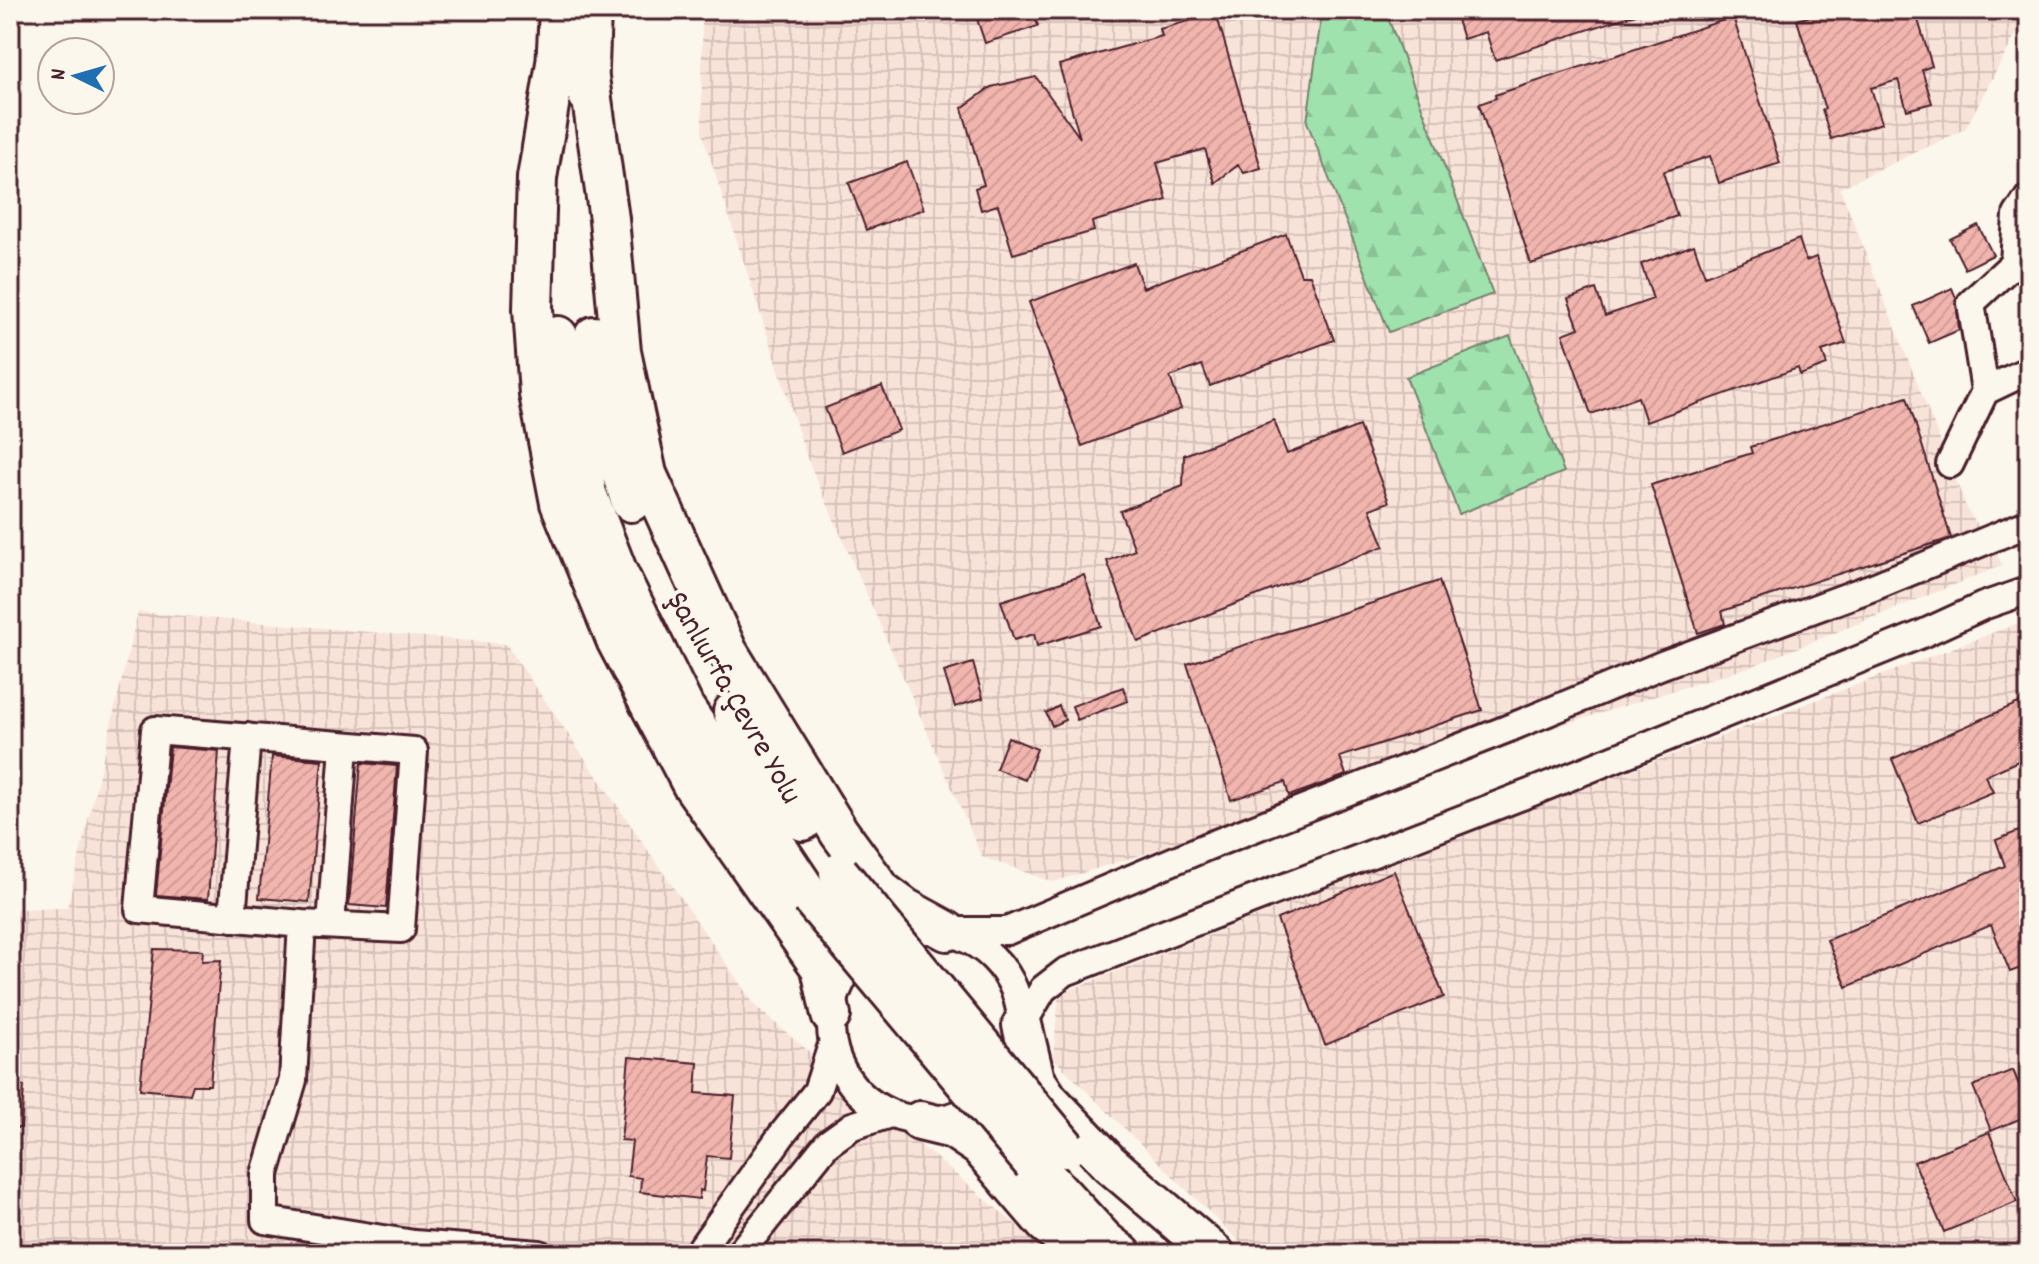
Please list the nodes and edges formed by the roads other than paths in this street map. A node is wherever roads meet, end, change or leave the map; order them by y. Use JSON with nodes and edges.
{"nodes":[{"id":1,"x":559,"y":10,"type":"edge"},
{"id":2,"x":591,"y":10,"type":"edge"},
{"id":3,"x":572,"y":67,"type":"junction"},
{"id":4,"x":2029,"y":197,"type":"edge"},
{"id":5,"x":2029,"y":370,"type":"edge"},
{"id":6,"x":2029,"y":382,"type":"edge"},
{"id":7,"x":1985,"y":391,"type":"junction"},
{"id":8,"x":1950,"y":464,"type":"dead end"},
{"id":9,"x":2029,"y":523,"type":"edge"},
{"id":10,"x":2029,"y":590,"type":"edge"},
{"id":11,"x":247,"y":737,"type":"junction"},
{"id":12,"x":344,"y":746,"type":"junction"},
{"id":13,"x":232,"y":918,"type":"junction"},
{"id":14,"x":302,"y":924,"type":"junction"},
{"id":15,"x":331,"y":925,"type":"junction"},
{"id":16,"x":947,"y":931,"type":"junction"},
{"id":17,"x":1022,"y":1025,"type":"junction"},
{"id":18,"x":831,"y":1030,"type":"junction"},
{"id":19,"x":905,"y":1118,"type":"junction"},
{"id":20,"x":1049,"y":1155,"type":"junction"},
{"id":21,"x":539,"y":1254,"type":"edge"},
{"id":22,"x":697,"y":1254,"type":"edge"},
{"id":23,"x":739,"y":1254,"type":"edge"},
{"id":24,"x":1082,"y":1254,"type":"edge"},
{"id":25,"x":1122,"y":1254,"type":"edge"},
{"id":26,"x":1183,"y":1254,"type":"edge"},
{"id":27,"x":1215,"y":1254,"type":"edge"}],
"edges":[{"from":1,"to":3,"type":"highway","name":"Şanlıurfa Çevre Yolu"},
{"from":2,"to":3,"type":"highway","name":"Şanlıurfa Çevre Yolu"},
{"from":3,"to":16,"type":"highway"},
{"from":3,"to":18,"type":"highway"},
{"from":3,"to":20,"type":"highway","name":"Şanlıurfa Çevre Yolu","bridge":true},
{"from":3,"to":20,"type":"highway","name":"Şanlıurfa Çevre Yolu","bridge":true},
{"from":4,"to":7,"type":"street"},
{"from":5,"to":7,"type":"street"},
{"from":6,"to":7,"type":"street"},
{"from":7,"to":8,"type":"street"},
{"from":9,"to":16,"type":"street"},
{"from":10,"to":17,"type":"street"},
{"from":11,"to":12,"type":"street"},
{"from":11,"to":13,"type":"street"},
{"from":11,"to":13,"type":"street"},
{"from":12,"to":15,"type":"street"},
{"from":12,"to":15,"type":"street"},
{"from":13,"to":14,"type":"street"},
{"from":14,"to":15,"type":"street"},
{"from":14,"to":21,"type":"street"},
{"from":16,"to":17,"type":"street"},
{"from":16,"to":18,"type":"street"},
{"from":17,"to":19,"type":"street"},
{"from":17,"to":27,"type":"highway"},
{"from":18,"to":19,"type":"street"},
{"from":18,"to":22,"type":"street"},
{"from":19,"to":23,"type":"street"},
{"from":19,"to":24,"type":"highway"},
{"from":20,"to":25,"type":"highway","name":"Şanlıurfa Çevre Yolu"},
{"from":20,"to":26,"type":"highway","name":"Şanlıurfa Çevre Yolu"}]}
